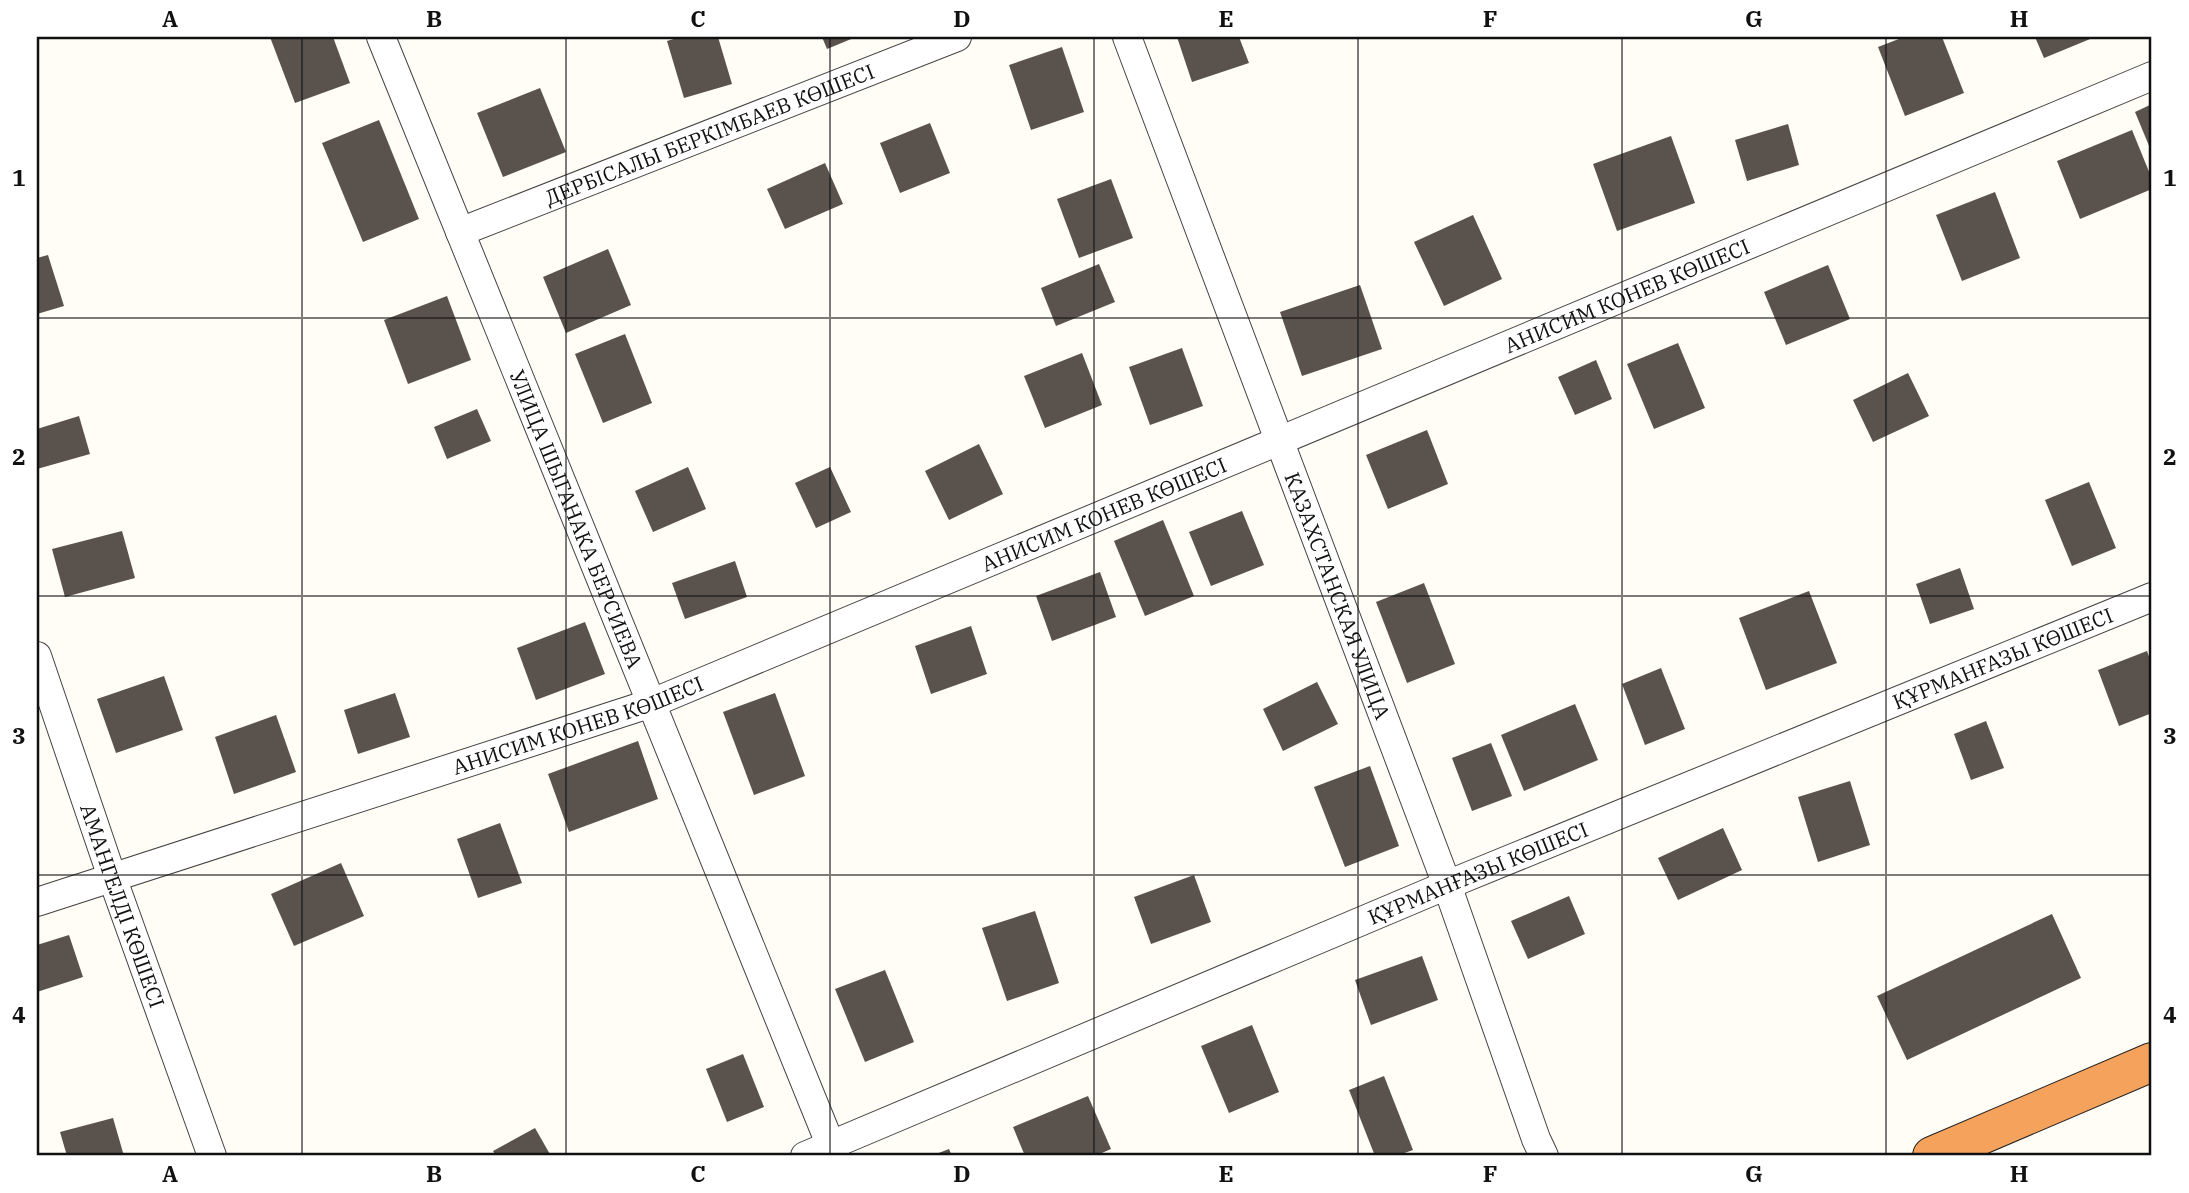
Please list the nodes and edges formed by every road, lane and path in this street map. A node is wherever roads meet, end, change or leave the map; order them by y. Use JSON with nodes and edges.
{"nodes":[{"id":1,"x":381,"y":37,"type":"edge"},
{"id":2,"x":957,"y":37,"type":"edge"},
{"id":3,"x":1128,"y":37,"type":"edge"},
{"id":4,"x":2152,"y":76,"type":"edge"},
{"id":5,"x":460,"y":232,"type":"junction"},
{"id":6,"x":1280,"y":441,"type":"junction"},
{"id":7,"x":2152,"y":597,"type":"edge"},
{"id":8,"x":37,"y":656,"type":"edge"},
{"id":9,"x":652,"y":703,"type":"junction"},
{"id":10,"x":112,"y":877,"type":"junction"},
{"id":11,"x":1447,"y":886,"type":"junction"},
{"id":12,"x":37,"y":902,"type":"edge"},
{"id":13,"x":2152,"y":1062,"type":"edge"},
{"id":14,"x":824,"y":1153,"type":"edge"},
{"id":15,"x":212,"y":1156,"type":"edge"},
{"id":16,"x":1544,"y":1156,"type":"edge"},
{"id":17,"x":1932,"y":1156,"type":"edge"}],
"edges":[{"from":1,"to":5,"type":"street","name":"УЛИЦА ШЫГАНАКА БЕРСИЕВА"},
{"from":2,"to":5,"type":"street","name":"ДЕРБІСАЛЫ БЕРКІМБАЕВ КӨШЕСІ"},
{"from":3,"to":6,"type":"street","name":"КАЗАХСТАНСКАЯ УЛИЦА"},
{"from":4,"to":6,"type":"street","name":"АНИСИМ КОНЕВ КӨШЕСІ"},
{"from":5,"to":9,"type":"street","name":"УЛИЦА ШЫГАНАКА БЕРСИЕВА"},
{"from":6,"to":9,"type":"street","name":"АНИСИМ КОНЕВ КӨШЕСІ"},
{"from":6,"to":11,"type":"street","name":"КАЗАХСТАНСКАЯ УЛИЦА"},
{"from":7,"to":11,"type":"street","name":"ҚҰРМАНҒАЗЫ КӨШЕСІ"},
{"from":8,"to":10,"type":"street","name":"АМАНГЕЛДІ КӨШЕСІ"},
{"from":9,"to":10,"type":"street","name":"АНИСИМ КОНЕВ КӨШЕСІ"},
{"from":9,"to":14,"type":"street","name":"УЛИЦА ШЫГАНАКА БЕРСИЕВА"},
{"from":10,"to":12,"type":"street","name":"АНИСИМ КОНЕВ КӨШЕСІ"},
{"from":10,"to":15,"type":"street","name":"АМАНГЕЛДІ КӨШЕСІ"},
{"from":11,"to":14,"type":"street","name":"ҚҰРМАНҒАЗЫ КӨШЕСІ"},
{"from":11,"to":16,"type":"street","name":"КАЗАХСТАНСКАЯ УЛИЦА"},
{"from":13,"to":17,"type":"highway"}]}
